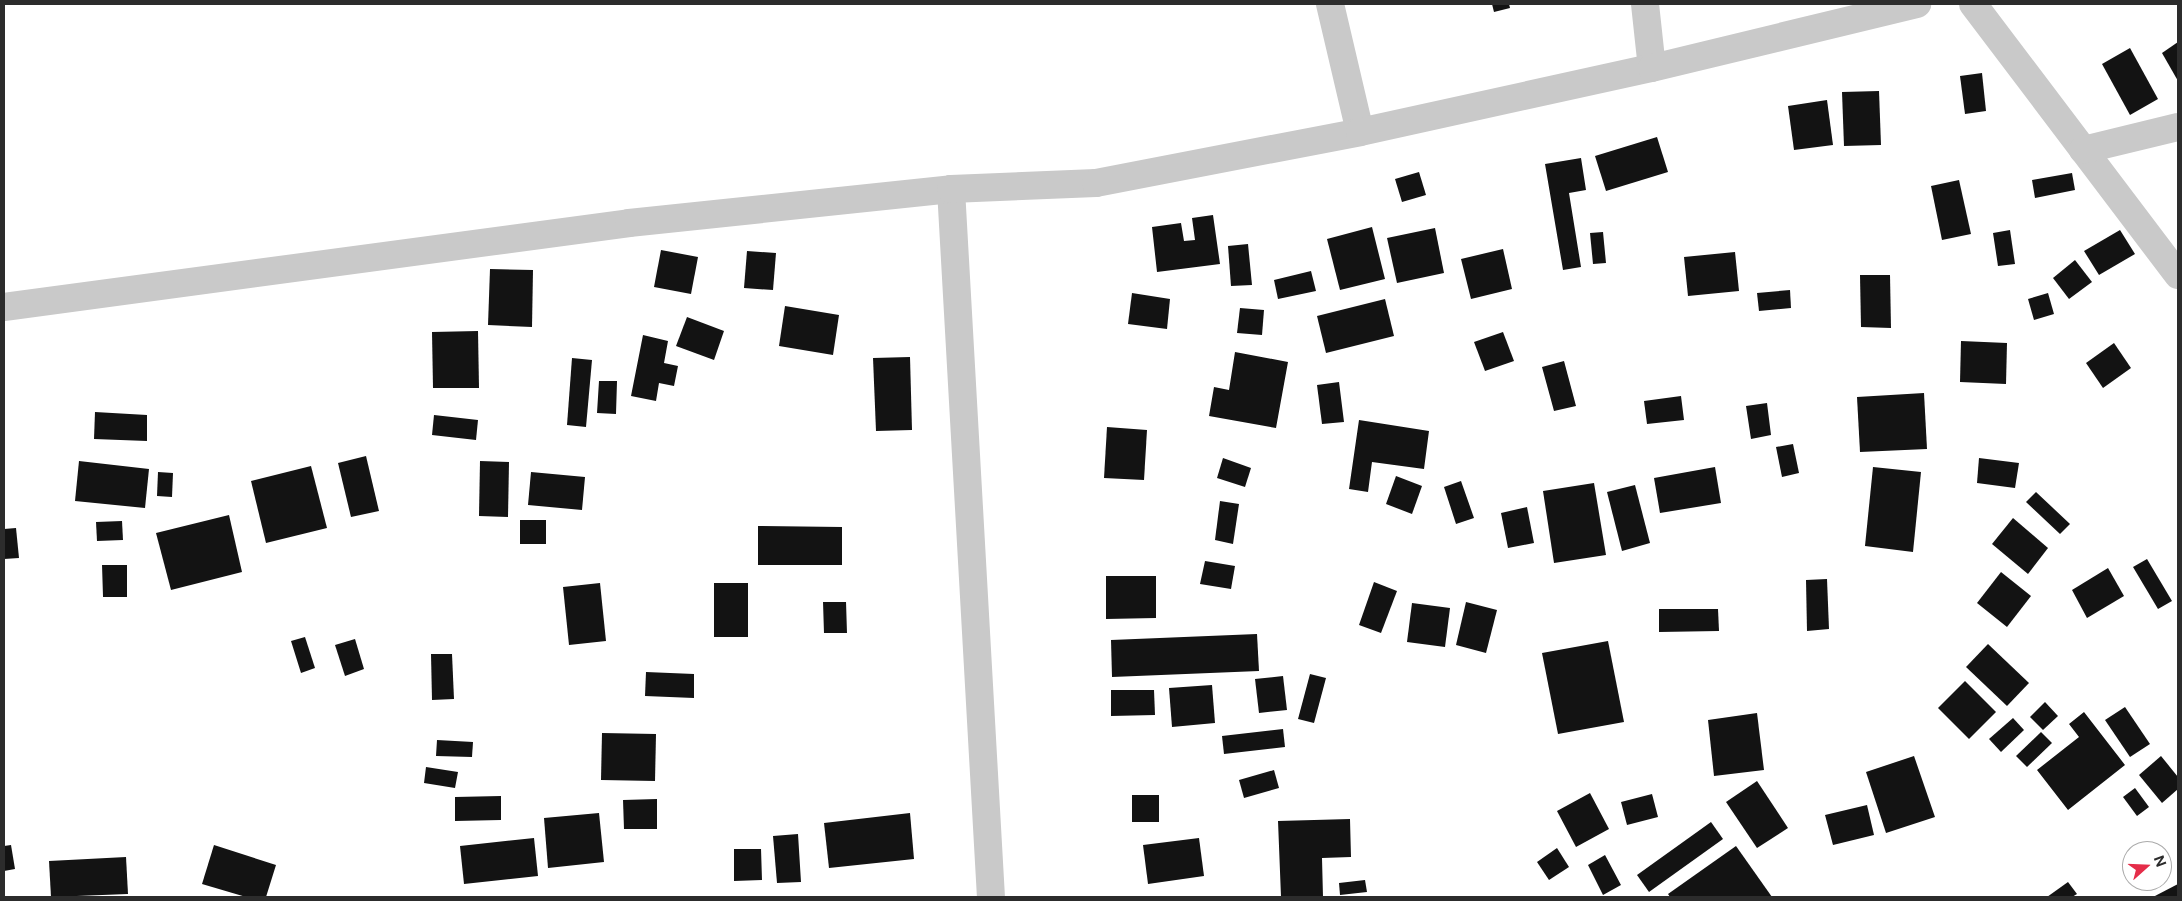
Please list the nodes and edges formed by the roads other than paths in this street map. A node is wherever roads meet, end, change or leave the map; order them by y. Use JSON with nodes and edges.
{"nodes":[{"id":1,"x":1330,"y":4,"type":"edge"},
{"id":2,"x":1645,"y":4,"type":"edge"},
{"id":3,"x":1917,"y":4,"type":"edge"},
{"id":4,"x":1973,"y":4,"type":"edge"},
{"id":5,"x":1652,"y":68,"type":"junction"},
{"id":6,"x":2178,"y":127,"type":"edge"},
{"id":7,"x":1360,"y":132,"type":"junction"},
{"id":8,"x":2084,"y":150,"type":"junction"},
{"id":9,"x":951,"y":189,"type":"junction"},
{"id":10,"x":2178,"y":275,"type":"edge"},
{"id":11,"x":4,"y":307,"type":"edge"},
{"id":12,"x":991,"y":897,"type":"edge"}],
"edges":[{"from":1,"to":7,"type":"street"},
{"from":2,"to":5,"type":"street"},
{"from":3,"to":5,"type":"street"},
{"from":4,"to":8,"type":"street"},
{"from":5,"to":7,"type":"street"},
{"from":6,"to":8,"type":"street"},
{"from":7,"to":9,"type":"street"},
{"from":8,"to":10,"type":"street"},
{"from":9,"to":11,"type":"street"},
{"from":9,"to":12,"type":"street"}]}
